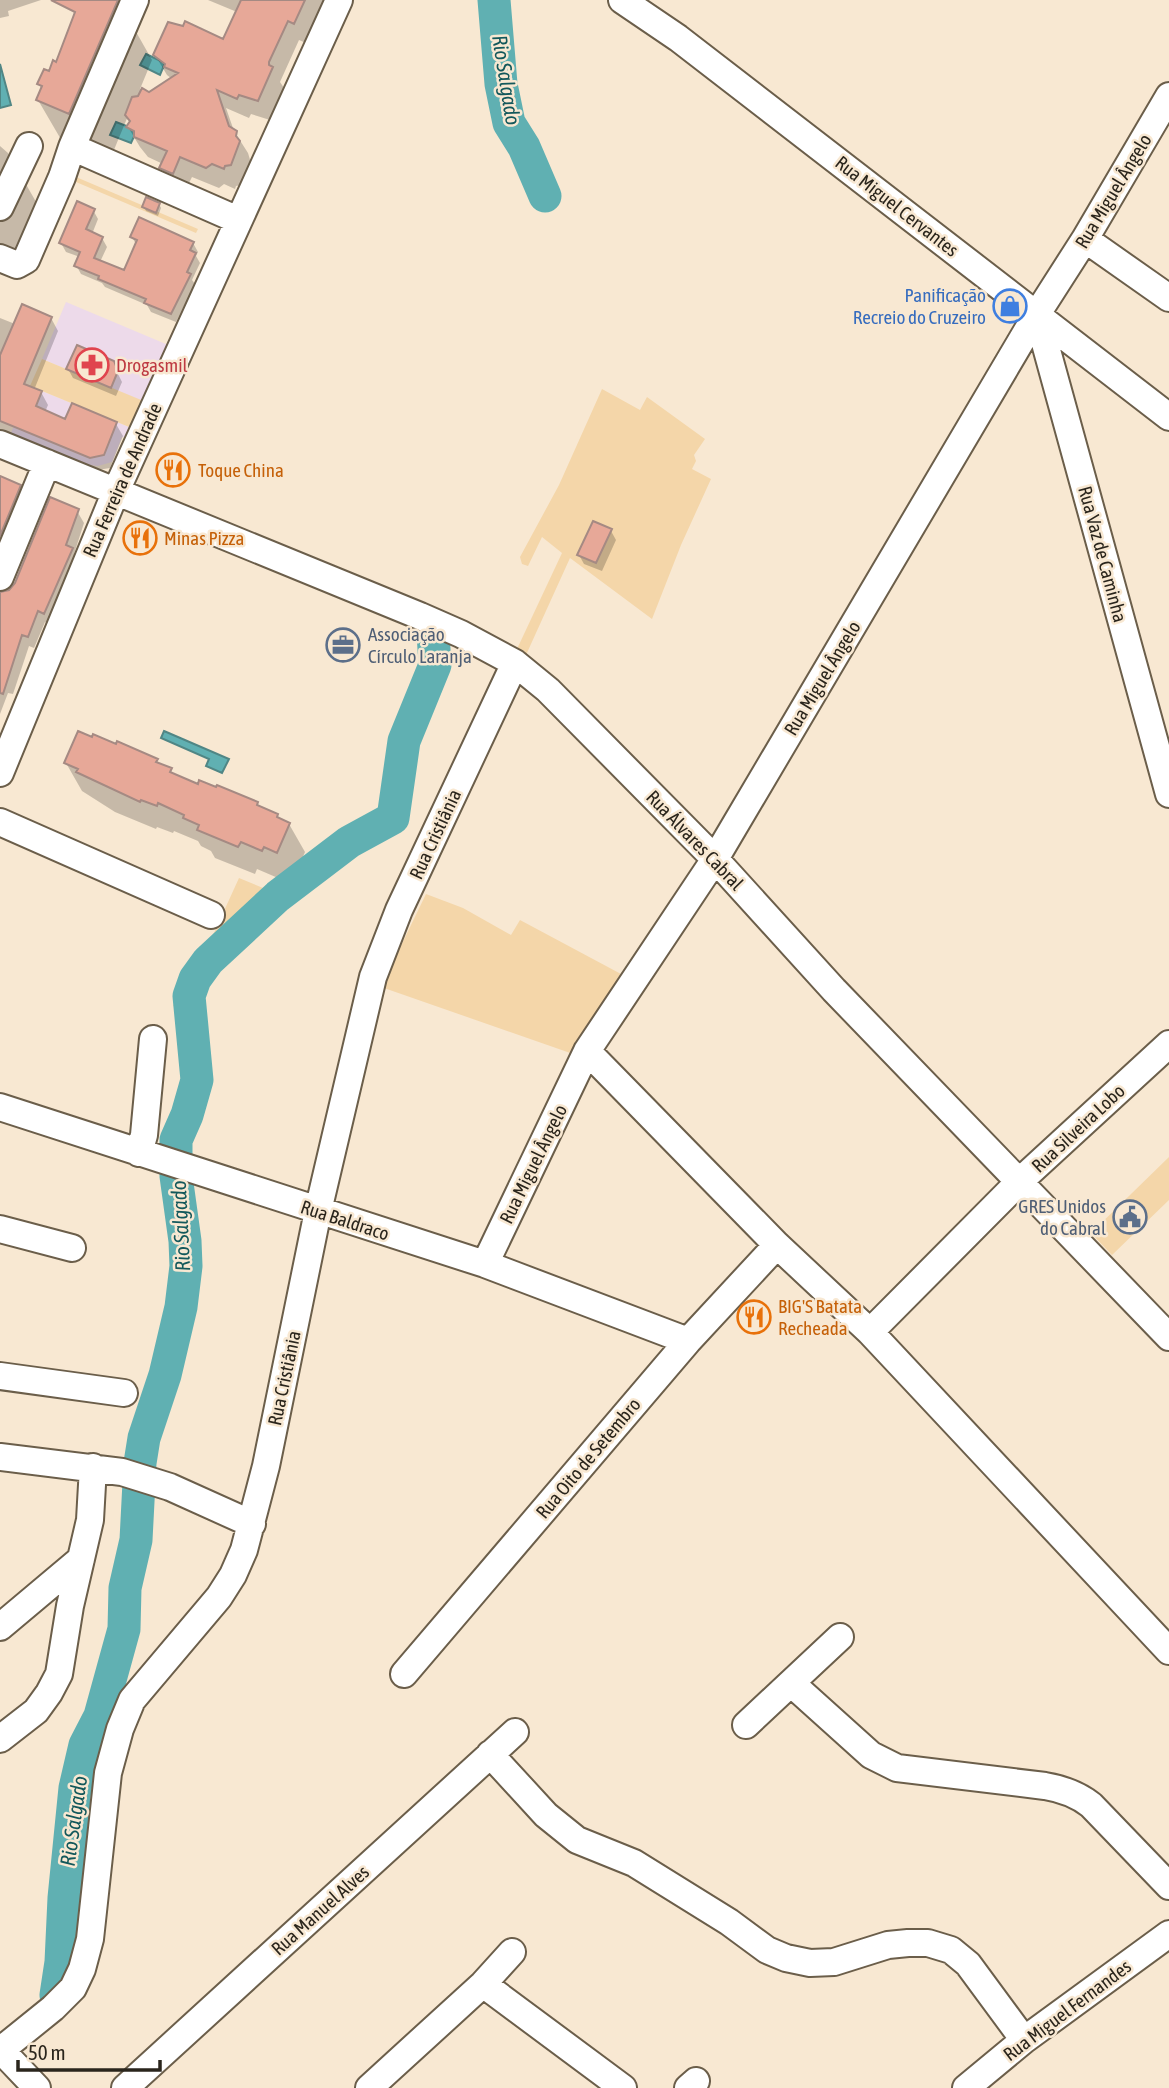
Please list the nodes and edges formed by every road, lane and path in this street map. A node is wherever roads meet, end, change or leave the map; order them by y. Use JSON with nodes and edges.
{"nodes":[{"id":1,"x":135,"y":0,"type":"edge"},
{"id":2,"x":339,"y":0,"type":"edge"},
{"id":3,"x":622,"y":0,"type":"edge"},
{"id":4,"x":1169,"y":96,"type":"edge"},
{"id":5,"x":29,"y":146,"type":"dead end"},
{"id":6,"x":72,"y":147,"type":"junction"},
{"id":7,"x":0,"y":207,"type":"edge"},
{"id":8,"x":238,"y":220,"type":"junction"},
{"id":9,"x":1085,"y":239,"type":"junction"},
{"id":10,"x":0,"y":258,"type":"edge"},
{"id":11,"x":1169,"y":298,"type":"edge"},
{"id":12,"x":1037,"y":314,"type":"junction"},
{"id":13,"x":1169,"y":417,"type":"edge"},
{"id":14,"x":0,"y":444,"type":"edge"},
{"id":15,"x":47,"y":463,"type":"junction"},
{"id":16,"x":116,"y":491,"type":"junction"},
{"id":17,"x":0,"y":578,"type":"edge"},
{"id":18,"x":514,"y":663,"type":"junction"},
{"id":19,"x":0,"y":773,"type":"edge"},
{"id":20,"x":1169,"y":794,"type":"edge"},
{"id":21,"x":0,"y":822,"type":"edge"},
{"id":22,"x":715,"y":859,"type":"junction"},
{"id":23,"x":211,"y":915,"type":"dead end"},
{"id":24,"x":153,"y":1040,"type":"dead end"},
{"id":25,"x":1169,"y":1044,"type":"edge"},
{"id":26,"x":587,"y":1051,"type":"junction"},
{"id":27,"x":0,"y":1107,"type":"edge"},
{"id":28,"x":143,"y":1154,"type":"junction"},
{"id":29,"x":1020,"y":1181,"type":"junction"},
{"id":30,"x":318,"y":1211,"type":"junction"},
{"id":31,"x":0,"y":1229,"type":"edge"},
{"id":32,"x":777,"y":1245,"type":"junction"},
{"id":33,"x":72,"y":1248,"type":"dead end"},
{"id":34,"x":485,"y":1264,"type":"junction"},
{"id":35,"x":870,"y":1332,"type":"junction"},
{"id":36,"x":1169,"y":1337,"type":"edge"},
{"id":37,"x":688,"y":1341,"type":"junction"},
{"id":38,"x":0,"y":1376,"type":"edge"},
{"id":39,"x":124,"y":1393,"type":"dead end"},
{"id":40,"x":0,"y":1457,"type":"edge"},
{"id":41,"x":93,"y":1467,"type":"junction"},
{"id":42,"x":252,"y":1524,"type":"junction"},
{"id":43,"x":81,"y":1559,"type":"junction"},
{"id":44,"x":0,"y":1627,"type":"edge"},
{"id":45,"x":840,"y":1637,"type":"dead end"},
{"id":46,"x":1169,"y":1651,"type":"edge"},
{"id":47,"x":404,"y":1674,"type":"dead end"},
{"id":48,"x":791,"y":1683,"type":"junction"},
{"id":49,"x":746,"y":1725,"type":"dead end"},
{"id":50,"x":515,"y":1732,"type":"dead end"},
{"id":51,"x":0,"y":1739,"type":"edge"},
{"id":52,"x":490,"y":1754,"type":"junction"},
{"id":53,"x":1169,"y":1886,"type":"edge"},
{"id":54,"x":1169,"y":1934,"type":"edge"},
{"id":55,"x":512,"y":1952,"type":"dead end"},
{"id":56,"x":483,"y":1984,"type":"junction"},
{"id":57,"x":1024,"y":2040,"type":"junction"},
{"id":58,"x":0,"y":2049,"type":"edge"},
{"id":59,"x":37,"y":2088,"type":"edge"},
{"id":60,"x":125,"y":2088,"type":"edge"},
{"id":61,"x":369,"y":2088,"type":"edge"},
{"id":62,"x":623,"y":2088,"type":"edge"},
{"id":63,"x":966,"y":2088,"type":"edge"}],
"edges":[{"from":1,"to":6,"type":"street"},
{"from":2,"to":8,"type":"street","name":"Rua Ferreira de Andrade"},
{"from":3,"to":12,"type":"street","name":"Rua Miguel Cervantes"},
{"from":4,"to":9,"type":"street","name":"Rua Miguel Ângelo"},
{"from":5,"to":7,"type":"street"},
{"from":6,"to":8,"type":"street"},
{"from":6,"to":10,"type":"street"},
{"from":8,"to":16,"type":"street","name":"Rua Ferreira de Andrade"},
{"from":9,"to":11,"type":"street"},
{"from":9,"to":12,"type":"street","name":"Rua Miguel Ângelo"},
{"from":12,"to":13,"type":"street","name":"Rua Miguel Cervantes"},
{"from":12,"to":20,"type":"street","name":"Rua Vaz de Caminha"},
{"from":12,"to":22,"type":"street","name":"Rua Miguel Ângelo"},
{"from":14,"to":15,"type":"street","name":"Rua Álvares Cabral"},
{"from":15,"to":16,"type":"street","name":"Rua Álvares Cabral"},
{"from":15,"to":17,"type":"street"},
{"from":16,"to":18,"type":"street","name":"Rua Álvares Cabral"},
{"from":16,"to":19,"type":"street","name":"Rua Ferreira de Andrade"},
{"from":18,"to":22,"type":"street","name":"Rua Álvares Cabral"},
{"from":18,"to":30,"type":"street","name":"Rua Cristiânia"},
{"from":21,"to":23,"type":"street"},
{"from":22,"to":26,"type":"street","name":"Rua Miguel Ângelo"},
{"from":22,"to":29,"type":"street","name":"Rua Álvares Cabral"},
{"from":24,"to":28,"type":"street"},
{"from":25,"to":29,"type":"street","name":"Rua Silveira Lobo"},
{"from":26,"to":32,"type":"street"},
{"from":26,"to":34,"type":"street","name":"Rua Miguel Ângelo"},
{"from":27,"to":28,"type":"street","name":"Rua Baldraco"},
{"from":28,"to":30,"type":"street","name":"Rua Baldraco"},
{"from":29,"to":35,"type":"street","name":"Rua Silveira Lobo"},
{"from":29,"to":36,"type":"street","name":"Rua Álvares Cabral"},
{"from":30,"to":34,"type":"street","name":"Rua Baldraco"},
{"from":30,"to":42,"type":"street","name":"Rua Cristiânia"},
{"from":31,"to":33,"type":"street"},
{"from":32,"to":35,"type":"street"},
{"from":32,"to":37,"type":"street","name":"Rua Oito de Setembro"},
{"from":34,"to":37,"type":"street","name":"Rua Baldraco"},
{"from":35,"to":46,"type":"street"},
{"from":37,"to":47,"type":"street","name":"Rua Oito de Setembro"},
{"from":38,"to":39,"type":"street"},
{"from":40,"to":41,"type":"street"},
{"from":41,"to":42,"type":"street"},
{"from":41,"to":43,"type":"street"},
{"from":42,"to":58,"type":"street","name":"Rua Cristiânia"},
{"from":43,"to":44,"type":"street"},
{"from":43,"to":51,"type":"street"},
{"from":45,"to":48,"type":"street"},
{"from":48,"to":49,"type":"street"},
{"from":48,"to":53,"type":"street"},
{"from":50,"to":52,"type":"street","name":"Rua Manuel Alves"},
{"from":52,"to":57,"type":"street"},
{"from":52,"to":60,"type":"street","name":"Rua Manuel Alves"},
{"from":54,"to":57,"type":"street","name":"Rua Miguel Fernandes"},
{"from":55,"to":56,"type":"street"},
{"from":56,"to":61,"type":"street"},
{"from":56,"to":62,"type":"street"},
{"from":57,"to":63,"type":"street","name":"Rua Miguel Fernandes"},
{"from":58,"to":59,"type":"street"}]}
